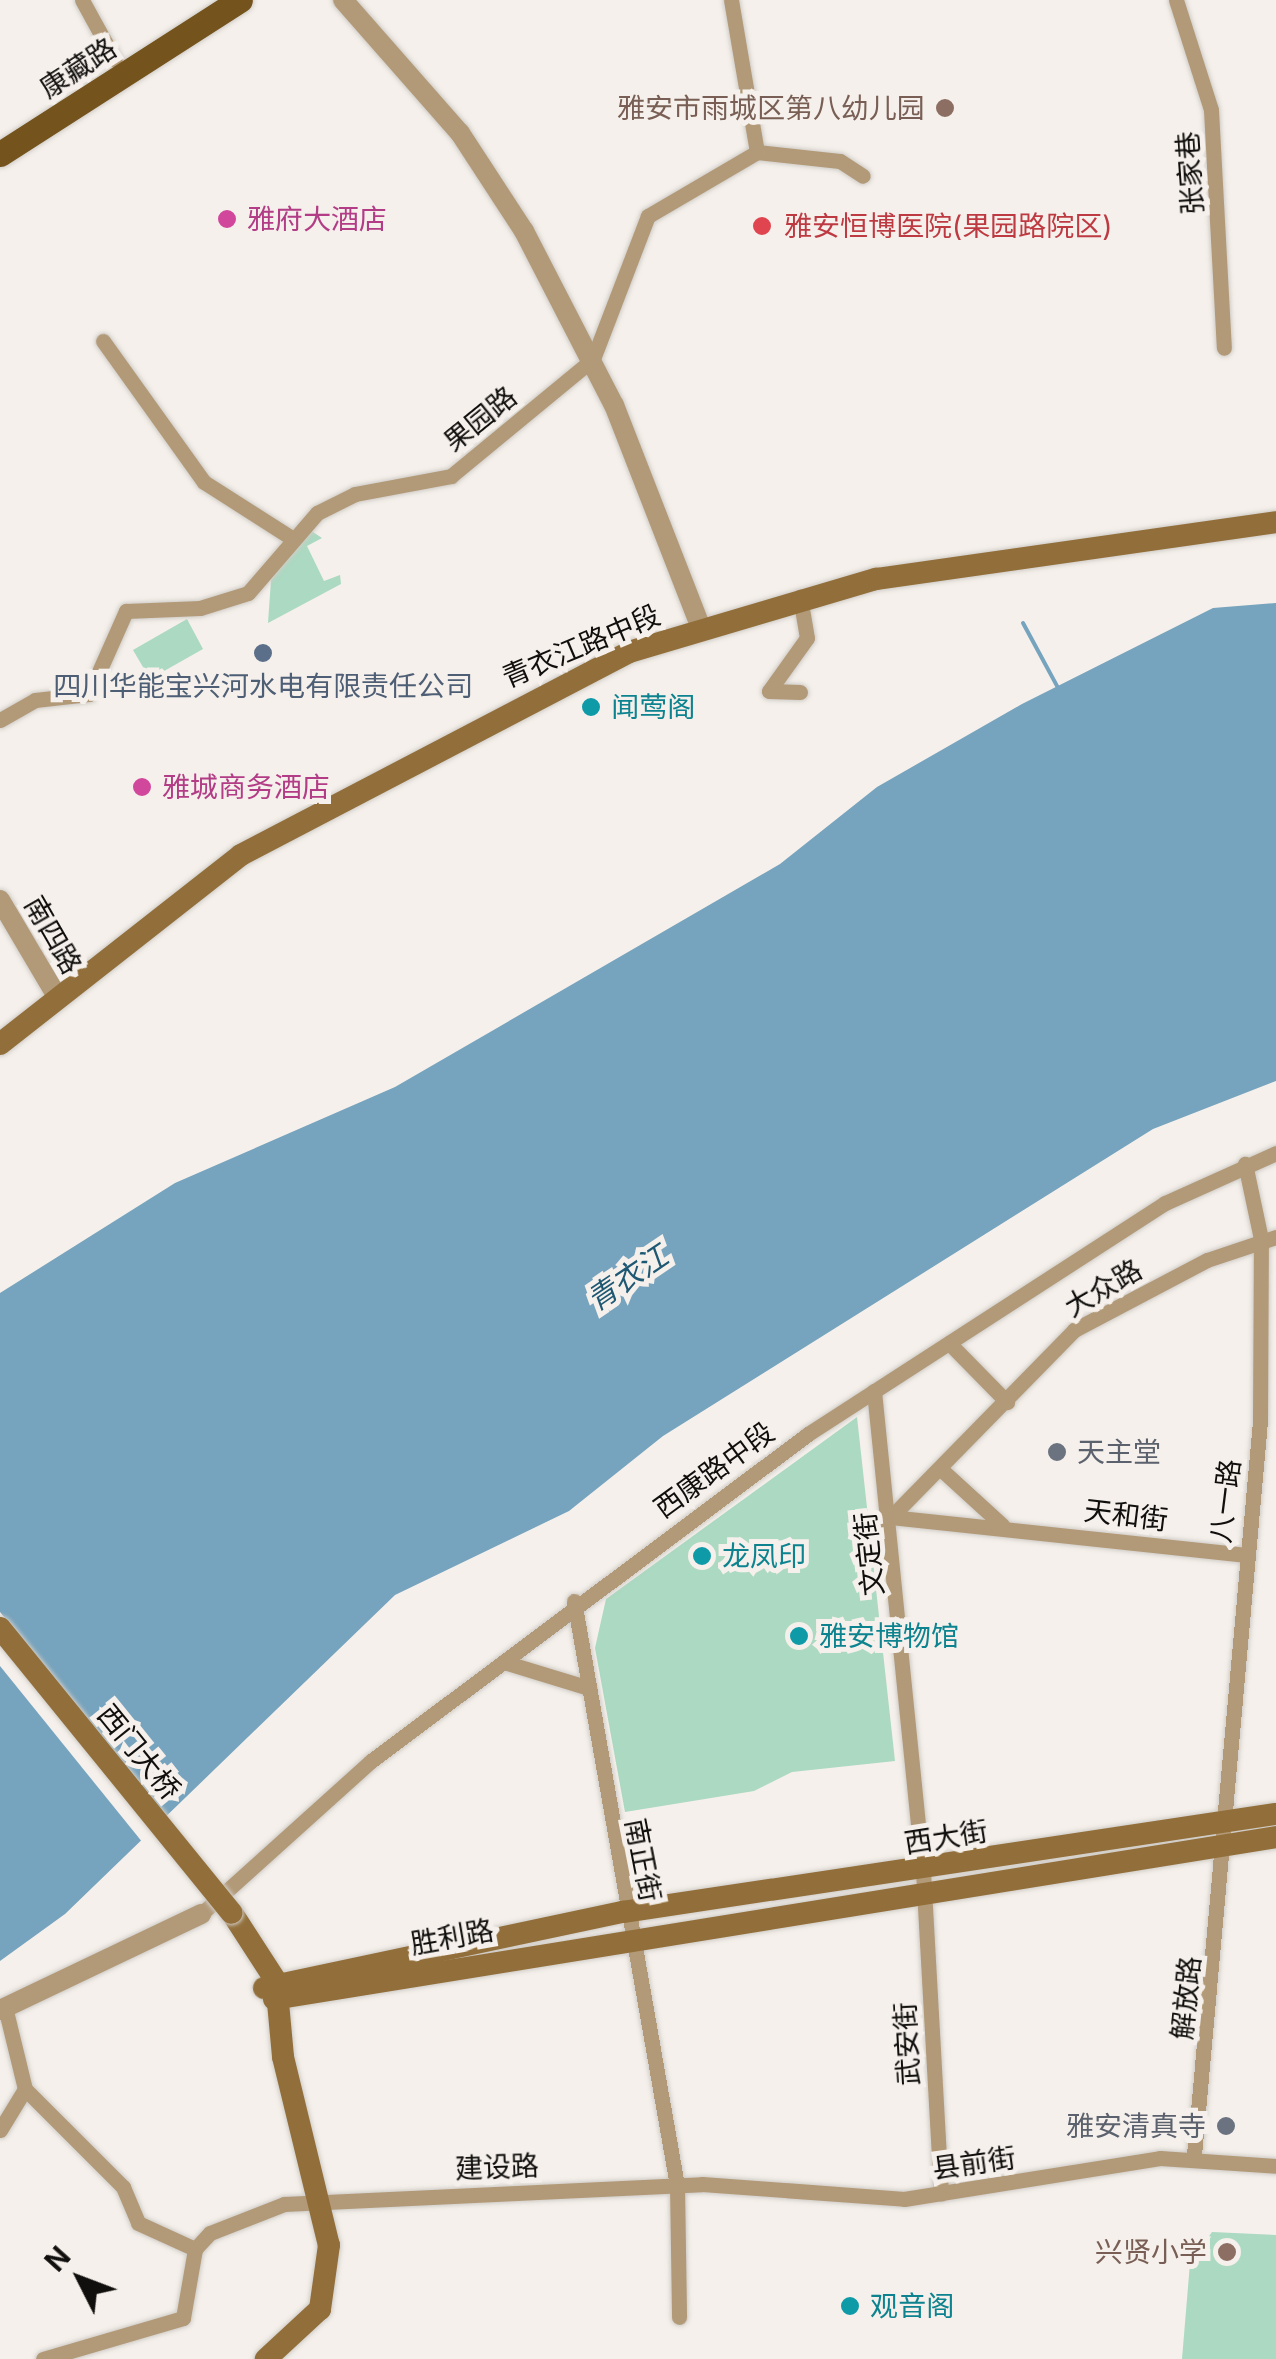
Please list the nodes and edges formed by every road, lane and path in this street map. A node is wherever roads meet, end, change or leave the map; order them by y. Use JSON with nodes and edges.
{"nodes":[{"id":1,"x":82,"y":0,"type":"edge"},
{"id":2,"x":208,"y":0,"type":"edge"},
{"id":3,"x":240,"y":0,"type":"edge"},
{"id":4,"x":342,"y":0,"type":"edge"},
{"id":5,"x":731,"y":0,"type":"edge"},
{"id":6,"x":1176,"y":0,"type":"edge"},
{"id":7,"x":115,"y":60,"type":"junction"},
{"id":8,"x":0,"y":134,"type":"edge"},
{"id":9,"x":757,"y":152,"type":"junction"},
{"id":10,"x":0,"y":154,"type":"edge"},
{"id":11,"x":863,"y":176,"type":"dead end"},
{"id":12,"x":103,"y":341,"type":"dead end"},
{"id":13,"x":1224,"y":348,"type":"dead end"},
{"id":14,"x":593,"y":359,"type":"junction"},
{"id":15,"x":1276,"y":522,"type":"edge"},
{"id":16,"x":293,"y":540,"type":"junction"},
{"id":17,"x":800,"y":598,"type":"junction"},
{"id":18,"x":702,"y":628,"type":"junction"},
{"id":19,"x":800,"y":692,"type":"dead end"},
{"id":20,"x":0,"y":720,"type":"edge"},
{"id":21,"x":0,"y":900,"type":"edge"},
{"id":22,"x":58,"y":998,"type":"junction"},
{"id":23,"x":0,"y":1044,"type":"edge"},
{"id":24,"x":1276,"y":1153,"type":"edge"},
{"id":25,"x":1245,"y":1164,"type":"junction"},
{"id":26,"x":1268,"y":1238,"type":"edge"},
{"id":27,"x":948,"y":1343,"type":"junction"},
{"id":28,"x":874,"y":1391,"type":"junction"},
{"id":29,"x":1008,"y":1402,"type":"junction"},
{"id":30,"x":944,"y":1472,"type":"junction"},
{"id":31,"x":891,"y":1517,"type":"junction"},
{"id":32,"x":1002,"y":1525,"type":"junction"},
{"id":33,"x":1244,"y":1556,"type":"junction"},
{"id":34,"x":574,"y":1601,"type":"junction"},
{"id":35,"x":0,"y":1628,"type":"edge"},
{"id":36,"x":0,"y":1650,"type":"edge"},
{"id":37,"x":504,"y":1662,"type":"junction"},
{"id":38,"x":588,"y":1688,"type":"junction"},
{"id":39,"x":1276,"y":1814,"type":"edge"},
{"id":40,"x":1224,"y":1834,"type":"junction"},
{"id":41,"x":1276,"y":1836,"type":"edge"},
{"id":42,"x":923,"y":1881,"type":"junction"},
{"id":43,"x":220,"y":1911,"type":"junction"},
{"id":44,"x":624,"y":1912,"type":"junction"},
{"id":45,"x":640,"y":1934,"type":"junction"},
{"id":46,"x":271,"y":1989,"type":"junction"},
{"id":47,"x":3,"y":2008,"type":"edge"},
{"id":48,"x":25,"y":2089,"type":"junction"},
{"id":49,"x":0,"y":2130,"type":"edge"},
{"id":50,"x":1194,"y":2155,"type":"junction"},
{"id":51,"x":1276,"y":2166,"type":"edge"},
{"id":52,"x":677,"y":2185,"type":"junction"},
{"id":53,"x":941,"y":2194,"type":"junction"},
{"id":54,"x":319,"y":2200,"type":"junction"},
{"id":55,"x":196,"y":2249,"type":"junction"},
{"id":56,"x":679,"y":2317,"type":"dead end"},
{"id":57,"x":44,"y":2359,"type":"edge"},
{"id":58,"x":266,"y":2359,"type":"edge"}],
"edges":[{"from":1,"to":7,"type":"street"},
{"from":2,"to":7,"type":"main road","name":"康藏路"},
{"from":3,"to":10,"type":"main road","name":"康藏路"},
{"from":4,"to":14,"type":"street"},
{"from":5,"to":9,"type":"street"},
{"from":6,"to":13,"type":"street","name":"张家巷"},
{"from":7,"to":8,"type":"main road","name":"康藏路"},
{"from":9,"to":11,"type":"street"},
{"from":9,"to":14,"type":"street","name":"果园路"},
{"from":12,"to":16,"type":"street"},
{"from":14,"to":16,"type":"street","name":"果园路"},
{"from":14,"to":18,"type":"street"},
{"from":15,"to":17,"type":"main road","name":"青衣江路中段"},
{"from":16,"to":20,"type":"street","name":"果园路"},
{"from":17,"to":18,"type":"main road","name":"青衣江路中段"},
{"from":17,"to":19,"type":"street"},
{"from":18,"to":22,"type":"main road","name":"青衣江路中段"},
{"from":21,"to":22,"type":"street","name":"南四路"},
{"from":22,"to":23,"type":"main road","name":"青衣江路中段"},
{"from":24,"to":25,"type":"street","name":"西康路中段"},
{"from":25,"to":26,"type":"street","name":"八一路"},
{"from":25,"to":27,"type":"street","name":"西康路中段"},
{"from":26,"to":29,"type":"street","name":"大众路"},
{"from":26,"to":33,"type":"street","name":"八一路"},
{"from":27,"to":28,"type":"street","name":"西康路中段"},
{"from":27,"to":29,"type":"street"},
{"from":28,"to":31,"type":"street","name":"文定街"},
{"from":28,"to":34,"type":"street","name":"西康路中段"},
{"from":29,"to":30,"type":"street","name":"大众路"},
{"from":30,"to":31,"type":"street","name":"大众路"},
{"from":30,"to":32,"type":"street"},
{"from":31,"to":32,"type":"street","name":"天和街"},
{"from":31,"to":42,"type":"street","name":"文定街"},
{"from":32,"to":33,"type":"street","name":"天和街"},
{"from":33,"to":40,"type":"street","name":"八一路"},
{"from":34,"to":37,"type":"street","name":"西康路中段"},
{"from":34,"to":38,"type":"street","name":"南正街"},
{"from":35,"to":43,"type":"main road","name":"西门大桥","bridge":true},
{"from":36,"to":43,"type":"main road","name":"西门大桥"},
{"from":37,"to":38,"type":"street"},
{"from":37,"to":43,"type":"street","name":"西康路中段"},
{"from":38,"to":44,"type":"street","name":"南正街"},
{"from":39,"to":40,"type":"main road","name":"西大街"},
{"from":40,"to":41,"type":"main road","name":"西大街"},
{"from":40,"to":42,"type":"main road","name":"西大街"},
{"from":40,"to":50,"type":"street","name":"解放路"},
{"from":42,"to":44,"type":"main road","name":"西大街"},
{"from":42,"to":45,"type":"main road","name":"西大街"},
{"from":42,"to":53,"type":"street","name":"武安街"},
{"from":43,"to":46,"type":"main road"},
{"from":43,"to":47,"type":"street"},
{"from":44,"to":45,"type":"street","name":"南正街"},
{"from":44,"to":46,"type":"main road","name":"胜利路"},
{"from":45,"to":46,"type":"main road","name":"胜利路"},
{"from":45,"to":52,"type":"street","name":"南正街"},
{"from":46,"to":54,"type":"main road"},
{"from":47,"to":48,"type":"street"},
{"from":48,"to":49,"type":"street"},
{"from":48,"to":55,"type":"street"},
{"from":50,"to":51,"type":"street","name":"县前街"},
{"from":50,"to":53,"type":"street","name":"县前街"},
{"from":52,"to":53,"type":"street","name":"县前街"},
{"from":52,"to":54,"type":"street","name":"建设路"},
{"from":52,"to":56,"type":"street","name":"南正街"},
{"from":54,"to":55,"type":"street","name":"建设路"},
{"from":54,"to":58,"type":"main road"},
{"from":55,"to":57,"type":"street"}]}
